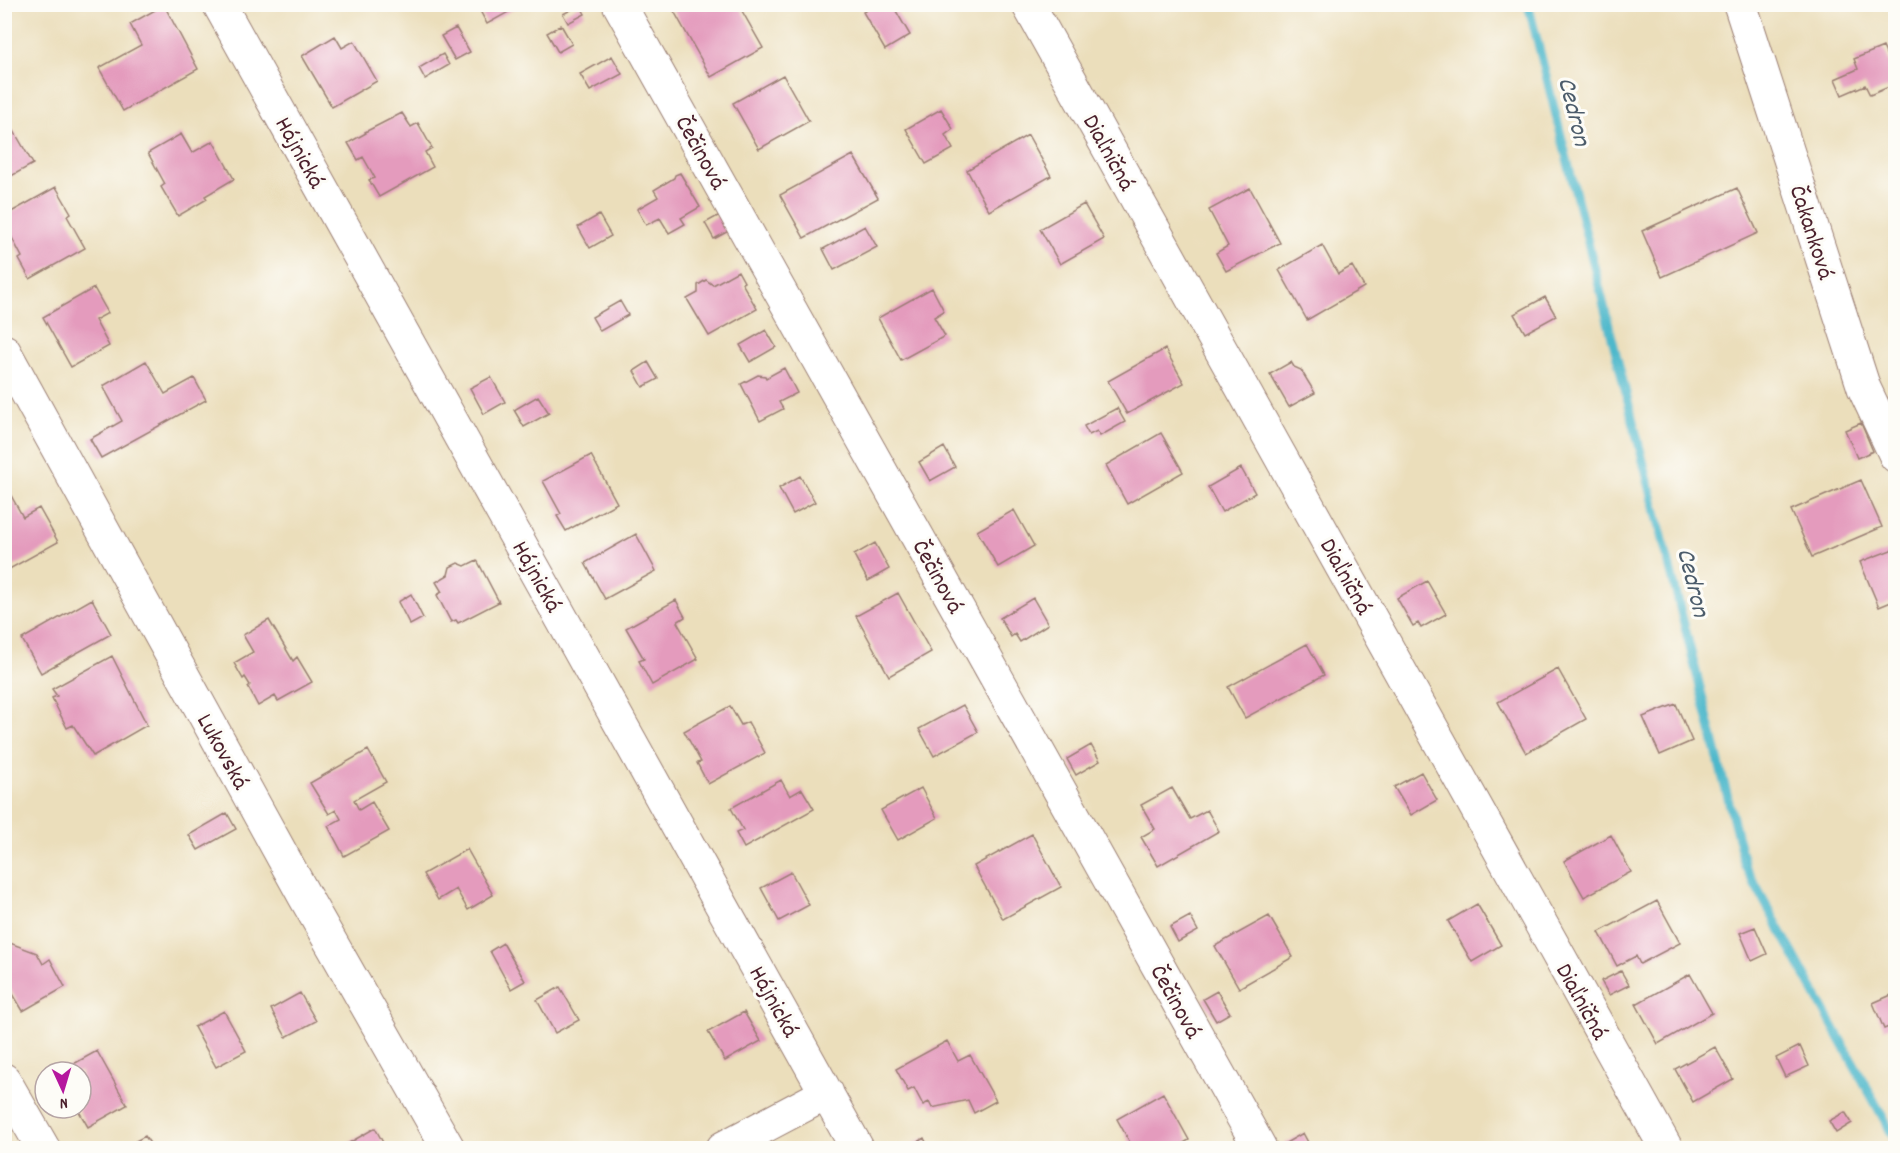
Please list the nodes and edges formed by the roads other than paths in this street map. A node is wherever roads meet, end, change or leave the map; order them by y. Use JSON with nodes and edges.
{"nodes":[{"id":1,"x":219,"y":4,"type":"edge"},
{"id":2,"x":619,"y":4,"type":"edge"},
{"id":3,"x":1028,"y":4,"type":"edge"},
{"id":4,"x":1740,"y":4,"type":"edge"},
{"id":5,"x":4,"y":351,"type":"edge"},
{"id":6,"x":1896,"y":456,"type":"edge"},
{"id":7,"x":4,"y":1080,"type":"edge"},
{"id":8,"x":827,"y":1093,"type":"junction"},
{"id":9,"x":43,"y":1149,"type":"edge"},
{"id":10,"x":447,"y":1149,"type":"edge"},
{"id":11,"x":723,"y":1149,"type":"edge"},
{"id":12,"x":857,"y":1149,"type":"edge"},
{"id":13,"x":1260,"y":1149,"type":"edge"},
{"id":14,"x":1666,"y":1149,"type":"edge"}],
"edges":[{"from":1,"to":8,"type":"street","name":"Hájnická"},
{"from":2,"to":13,"type":"street","name":"Čečinová"},
{"from":3,"to":14,"type":"street","name":"Diaľničná"},
{"from":4,"to":6,"type":"street","name":"Čakanková"},
{"from":5,"to":10,"type":"street","name":"Lukovská"},
{"from":7,"to":9,"type":"street"},
{"from":8,"to":11,"type":"street"},
{"from":8,"to":12,"type":"street","name":"Hájnická"}]}
